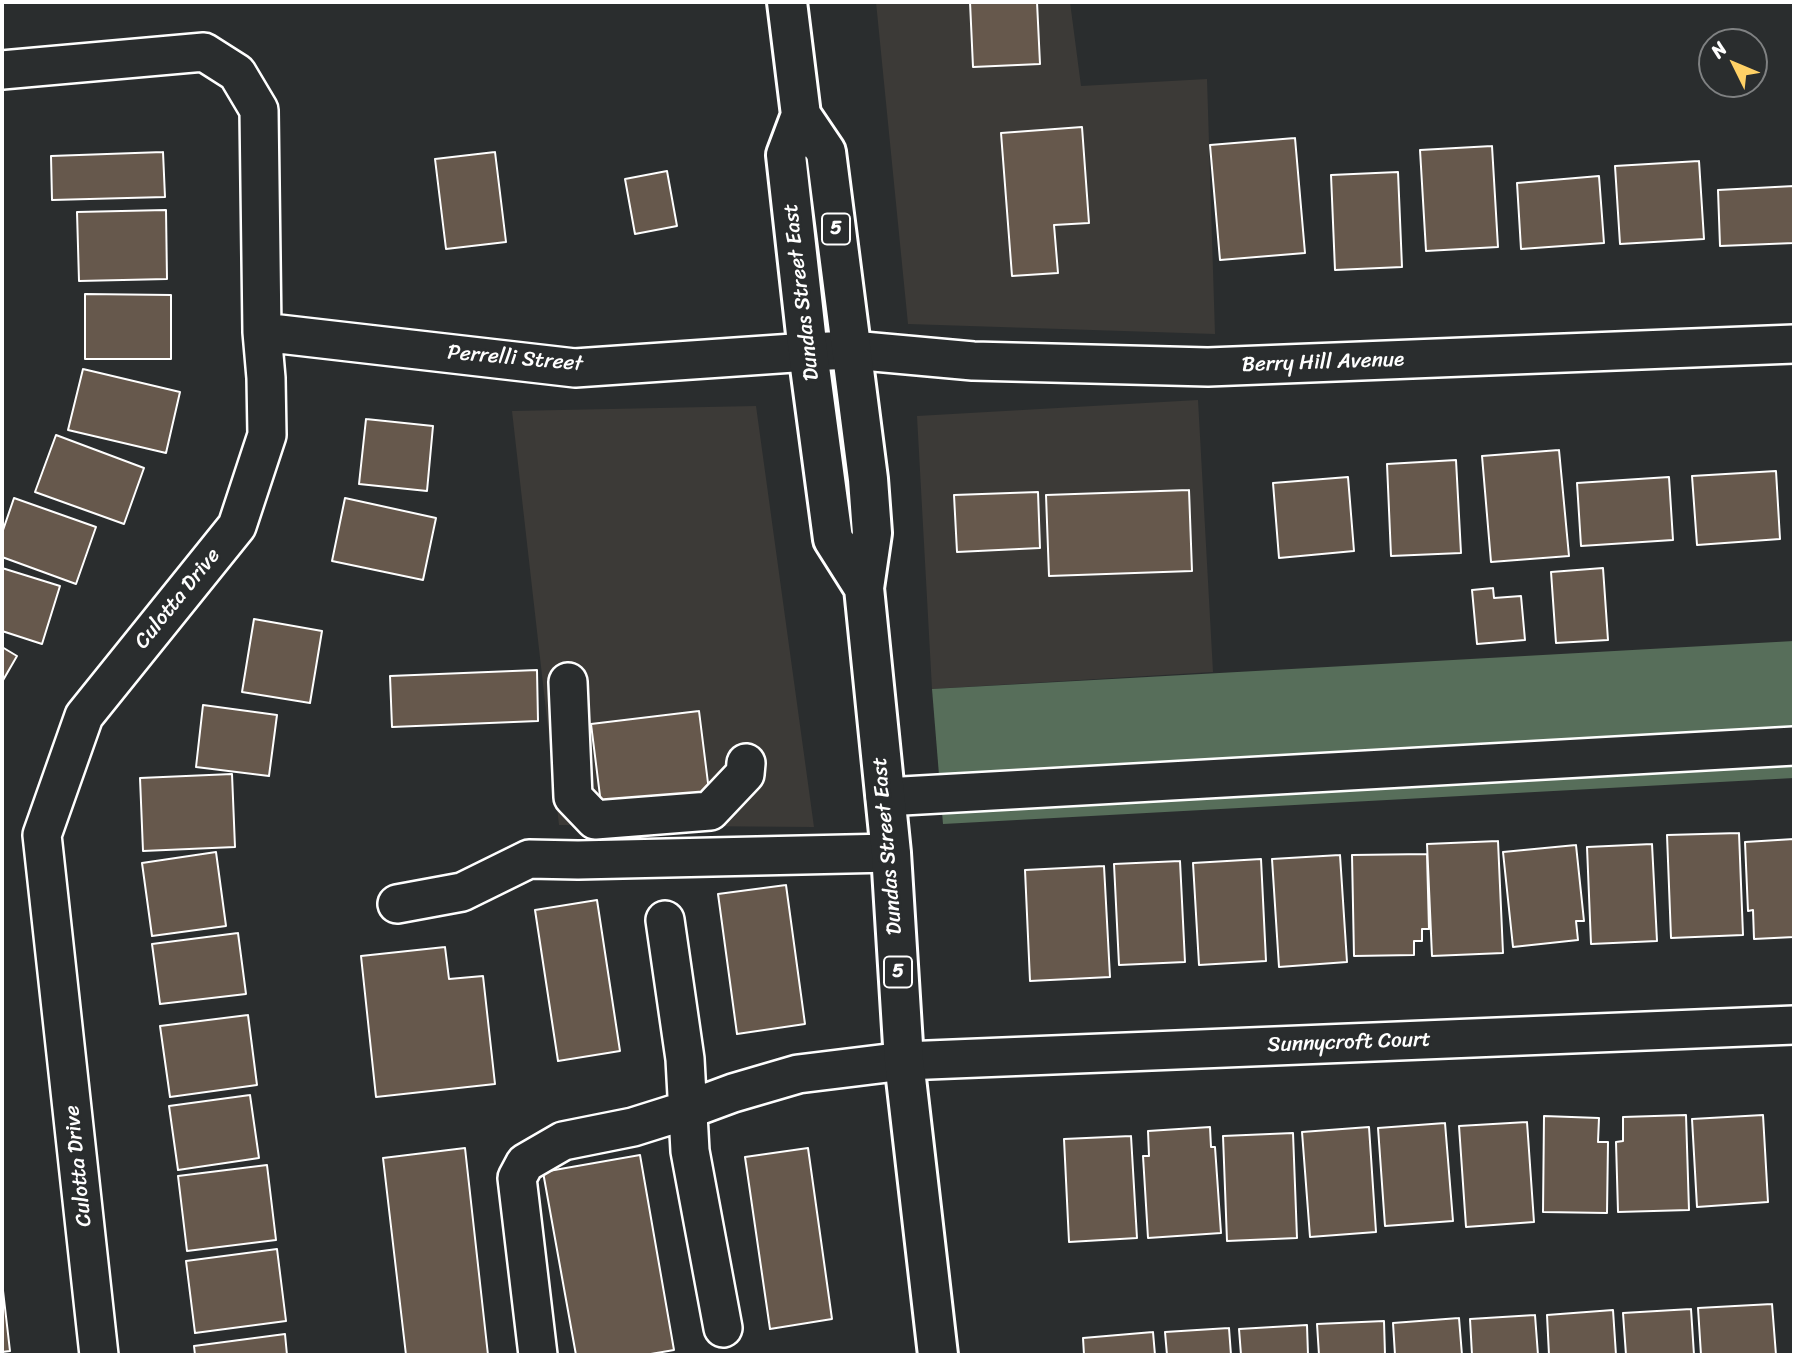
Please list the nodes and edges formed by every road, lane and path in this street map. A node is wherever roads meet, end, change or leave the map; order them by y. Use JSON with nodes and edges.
{"nodes":[{"id":1,"x":787,"y":2,"type":"edge"},
{"id":2,"x":2,"y":70,"type":"edge"},
{"id":3,"x":801,"y":115,"type":"junction"},
{"id":4,"x":262,"y":332,"type":"junction"},
{"id":5,"x":1794,"y":344,"type":"edge"},
{"id":6,"x":852,"y":350,"type":"junction"},
{"id":7,"x":808,"y":352,"type":"junction"},
{"id":8,"x":864,"y":588,"type":"junction"},
{"id":9,"x":568,"y":682,"type":"dead end"},
{"id":10,"x":1794,"y":746,"type":"edge"},
{"id":11,"x":746,"y":763,"type":"dead end"},
{"id":12,"x":885,"y":797,"type":"junction"},
{"id":13,"x":891,"y":853,"type":"junction"},
{"id":14,"x":397,"y":904,"type":"dead end"},
{"id":15,"x":665,"y":920,"type":"dead end"},
{"id":16,"x":1794,"y":1025,"type":"edge"},
{"id":17,"x":904,"y":1060,"type":"junction"},
{"id":18,"x":687,"y":1110,"type":"junction"},
{"id":19,"x":723,"y":1328,"type":"dead end"},
{"id":20,"x":99,"y":1355,"type":"edge"},
{"id":21,"x":538,"y":1355,"type":"edge"},
{"id":22,"x":938,"y":1355,"type":"edge"}],
"edges":[{"from":1,"to":3,"type":"main road","name":"Dundas Street East","number":"5"},
{"from":2,"to":4,"type":"street","name":"Culotta Drive"},
{"from":3,"to":6,"type":"main road","name":"Dundas Street East","number":"5"},
{"from":3,"to":7,"type":"main road","name":"Dundas Street East","number":"5"},
{"from":4,"to":7,"type":"street","name":"Perrelli Street"},
{"from":4,"to":20,"type":"street","name":"Culotta Drive"},
{"from":5,"to":6,"type":"street","name":"Berry Hill Avenue"},
{"from":6,"to":7,"type":"street","name":"Perrelli Street"},
{"from":6,"to":8,"type":"main road","name":"Dundas Street East","number":"5"},
{"from":7,"to":8,"type":"main road","name":"Dundas Street East","number":"5"},
{"from":8,"to":12,"type":"main road","name":"Dundas Street East","number":"5"},
{"from":9,"to":11,"type":"street"},
{"from":10,"to":12,"type":"street"},
{"from":12,"to":13,"type":"main road","name":"Dundas Street East","number":"5"},
{"from":13,"to":14,"type":"street"},
{"from":13,"to":17,"type":"main road","name":"Dundas Street East","number":"5"},
{"from":15,"to":18,"type":"street"},
{"from":16,"to":17,"type":"street","name":"Sunnycroft Court"},
{"from":17,"to":18,"type":"street","name":"Sunnycroft Court"},
{"from":17,"to":22,"type":"main road","name":"Dundas Street East","number":"5"},
{"from":18,"to":19,"type":"street"},
{"from":18,"to":21,"type":"street","name":"Sunnycroft Court"}]}
